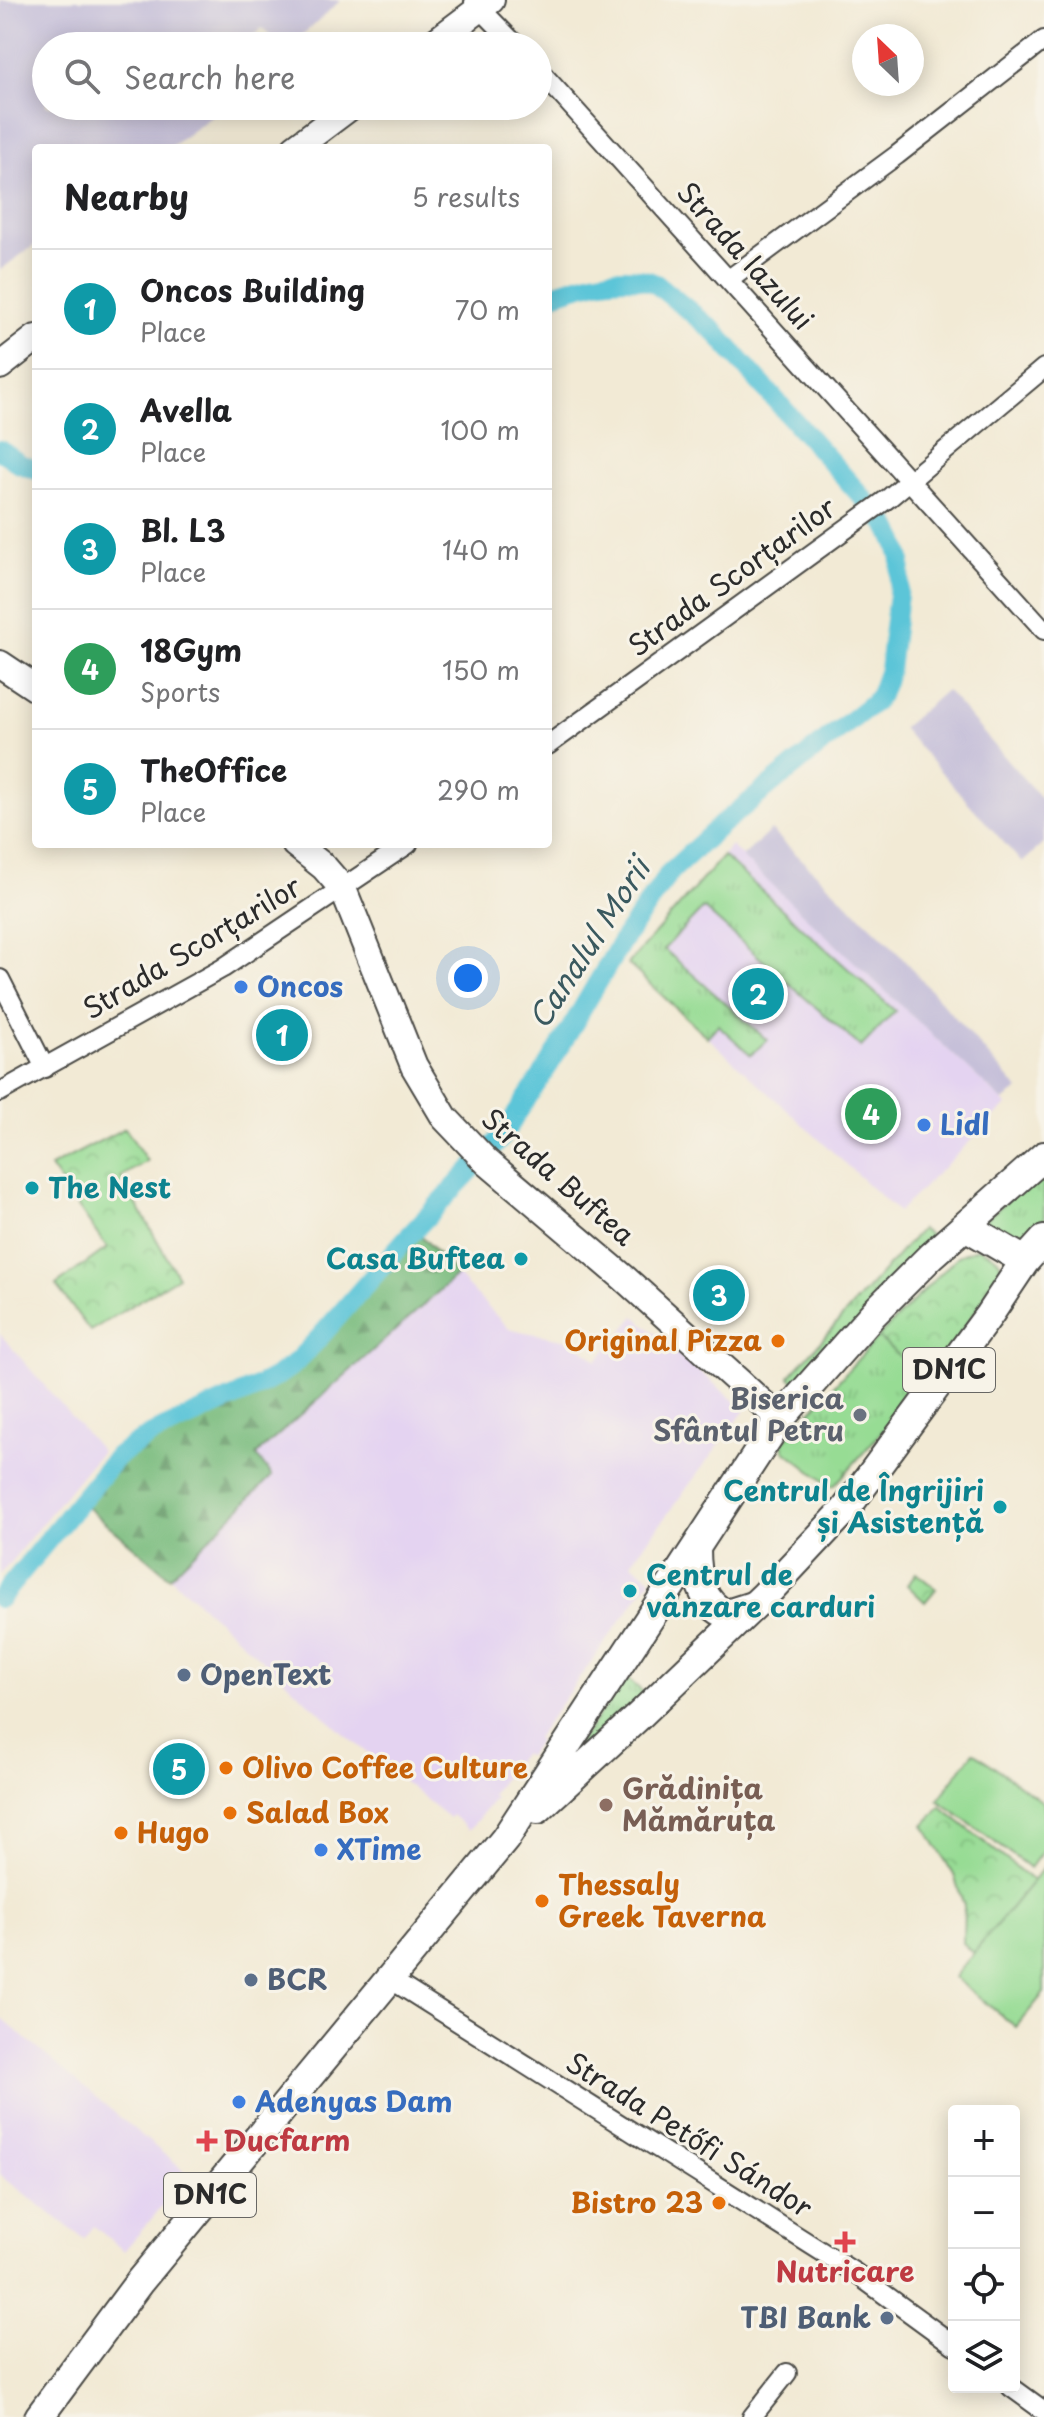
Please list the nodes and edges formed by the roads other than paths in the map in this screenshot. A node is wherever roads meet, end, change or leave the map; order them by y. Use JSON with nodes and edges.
{"nodes":[{"id":1,"x":481,"y":3,"type":"edge"},
{"id":2,"x":447,"y":32,"type":"edge"},
{"id":3,"x":505,"y":32,"type":"edge"},
{"id":4,"x":1044,"y":40,"type":"edge"},
{"id":5,"x":552,"y":84,"type":"edge"},
{"id":6,"x":332,"y":120,"type":"edge"},
{"id":7,"x":300,"y":144,"type":"edge"},
{"id":8,"x":729,"y":279,"type":"junction"},
{"id":9,"x":32,"y":341,"type":"edge"},
{"id":10,"x":0,"y":366,"type":"edge"},
{"id":11,"x":1044,"y":368,"type":"edge"},
{"id":12,"x":910,"y":481,"type":"junction"},
{"id":13,"x":1044,"y":630,"type":"edge"},
{"id":14,"x":0,"y":664,"type":"edge"},
{"id":15,"x":32,"y":685,"type":"edge"},
{"id":16,"x":552,"y":742,"type":"edge"},
{"id":17,"x":300,"y":848,"type":"edge"},
{"id":18,"x":402,"y":848,"type":"edge"},
{"id":19,"x":343,"y":889,"type":"junction"},
{"id":20,"x":0,"y":979,"type":"edge"},
{"id":21,"x":45,"y":1068,"type":"junction"},
{"id":22,"x":0,"y":1092,"type":"edge"},
{"id":23,"x":1044,"y":1156,"type":"edge"},
{"id":24,"x":967,"y":1227,"type":"junction"},
{"id":25,"x":1044,"y":1240,"type":"edge"},
{"id":26,"x":1035,"y":1265,"type":"edge"},
{"id":27,"x":780,"y":1419,"type":"junction"},
{"id":28,"x":696,"y":1549,"type":"junction"},
{"id":29,"x":752,"y":1606,"type":"junction"},
{"id":30,"x":505,"y":1839,"type":"junction"},
{"id":31,"x":390,"y":1979,"type":"junction"},
{"id":32,"x":948,"y":2341,"type":"edge"},
{"id":33,"x":787,"y":2373,"type":"dead end"},
{"id":34,"x":1019,"y":2393,"type":"edge"},
{"id":35,"x":1044,"y":2411,"type":"edge"},
{"id":36,"x":39,"y":2417,"type":"edge"},
{"id":37,"x":752,"y":2417,"type":"edge"}],
"edges":[{"from":1,"to":2,"type":"street"},
{"from":1,"to":3,"type":"street"},
{"from":4,"to":8,"type":"street"},
{"from":5,"to":8,"type":"street","name":"Strada Iazului"},
{"from":6,"to":7,"type":"street"},
{"from":8,"to":12,"type":"street","name":"Strada Iazului"},
{"from":9,"to":10,"type":"street"},
{"from":11,"to":12,"type":"street","name":"Strada Scorțarilor"},
{"from":12,"to":13,"type":"street","name":"Strada Iazului"},
{"from":12,"to":16,"type":"street","name":"Strada Scorțarilor"},
{"from":14,"to":15,"type":"street"},
{"from":17,"to":19,"type":"street"},
{"from":18,"to":19,"type":"street","name":"Strada Scorțarilor"},
{"from":19,"to":21,"type":"street","name":"Strada Scorțarilor"},
{"from":19,"to":27,"type":"street","name":"Strada Buftea"},
{"from":20,"to":21,"type":"street"},
{"from":21,"to":22,"type":"street","name":"Strada Scorțarilor"},
{"from":23,"to":24,"type":"main road","number":"DN1C"},
{"from":24,"to":26,"type":"main road"},
{"from":24,"to":27,"type":"main road","number":"DN1C"},
{"from":25,"to":26,"type":"main road","number":"DN1C"},
{"from":26,"to":29,"type":"main road","number":"DN1C"},
{"from":27,"to":28,"type":"main road","number":"DN1C"},
{"from":28,"to":29,"type":"main road"},
{"from":28,"to":30,"type":"main road","number":"DN1C"},
{"from":29,"to":30,"type":"main road","number":"DN1C"},
{"from":30,"to":31,"type":"main road","number":"DN1C"},
{"from":31,"to":32,"type":"street","name":"Strada Petőfi Sándor"},
{"from":31,"to":36,"type":"main road","number":"DN1C"},
{"from":33,"to":37,"type":"street"},
{"from":34,"to":35,"type":"street"}]}
